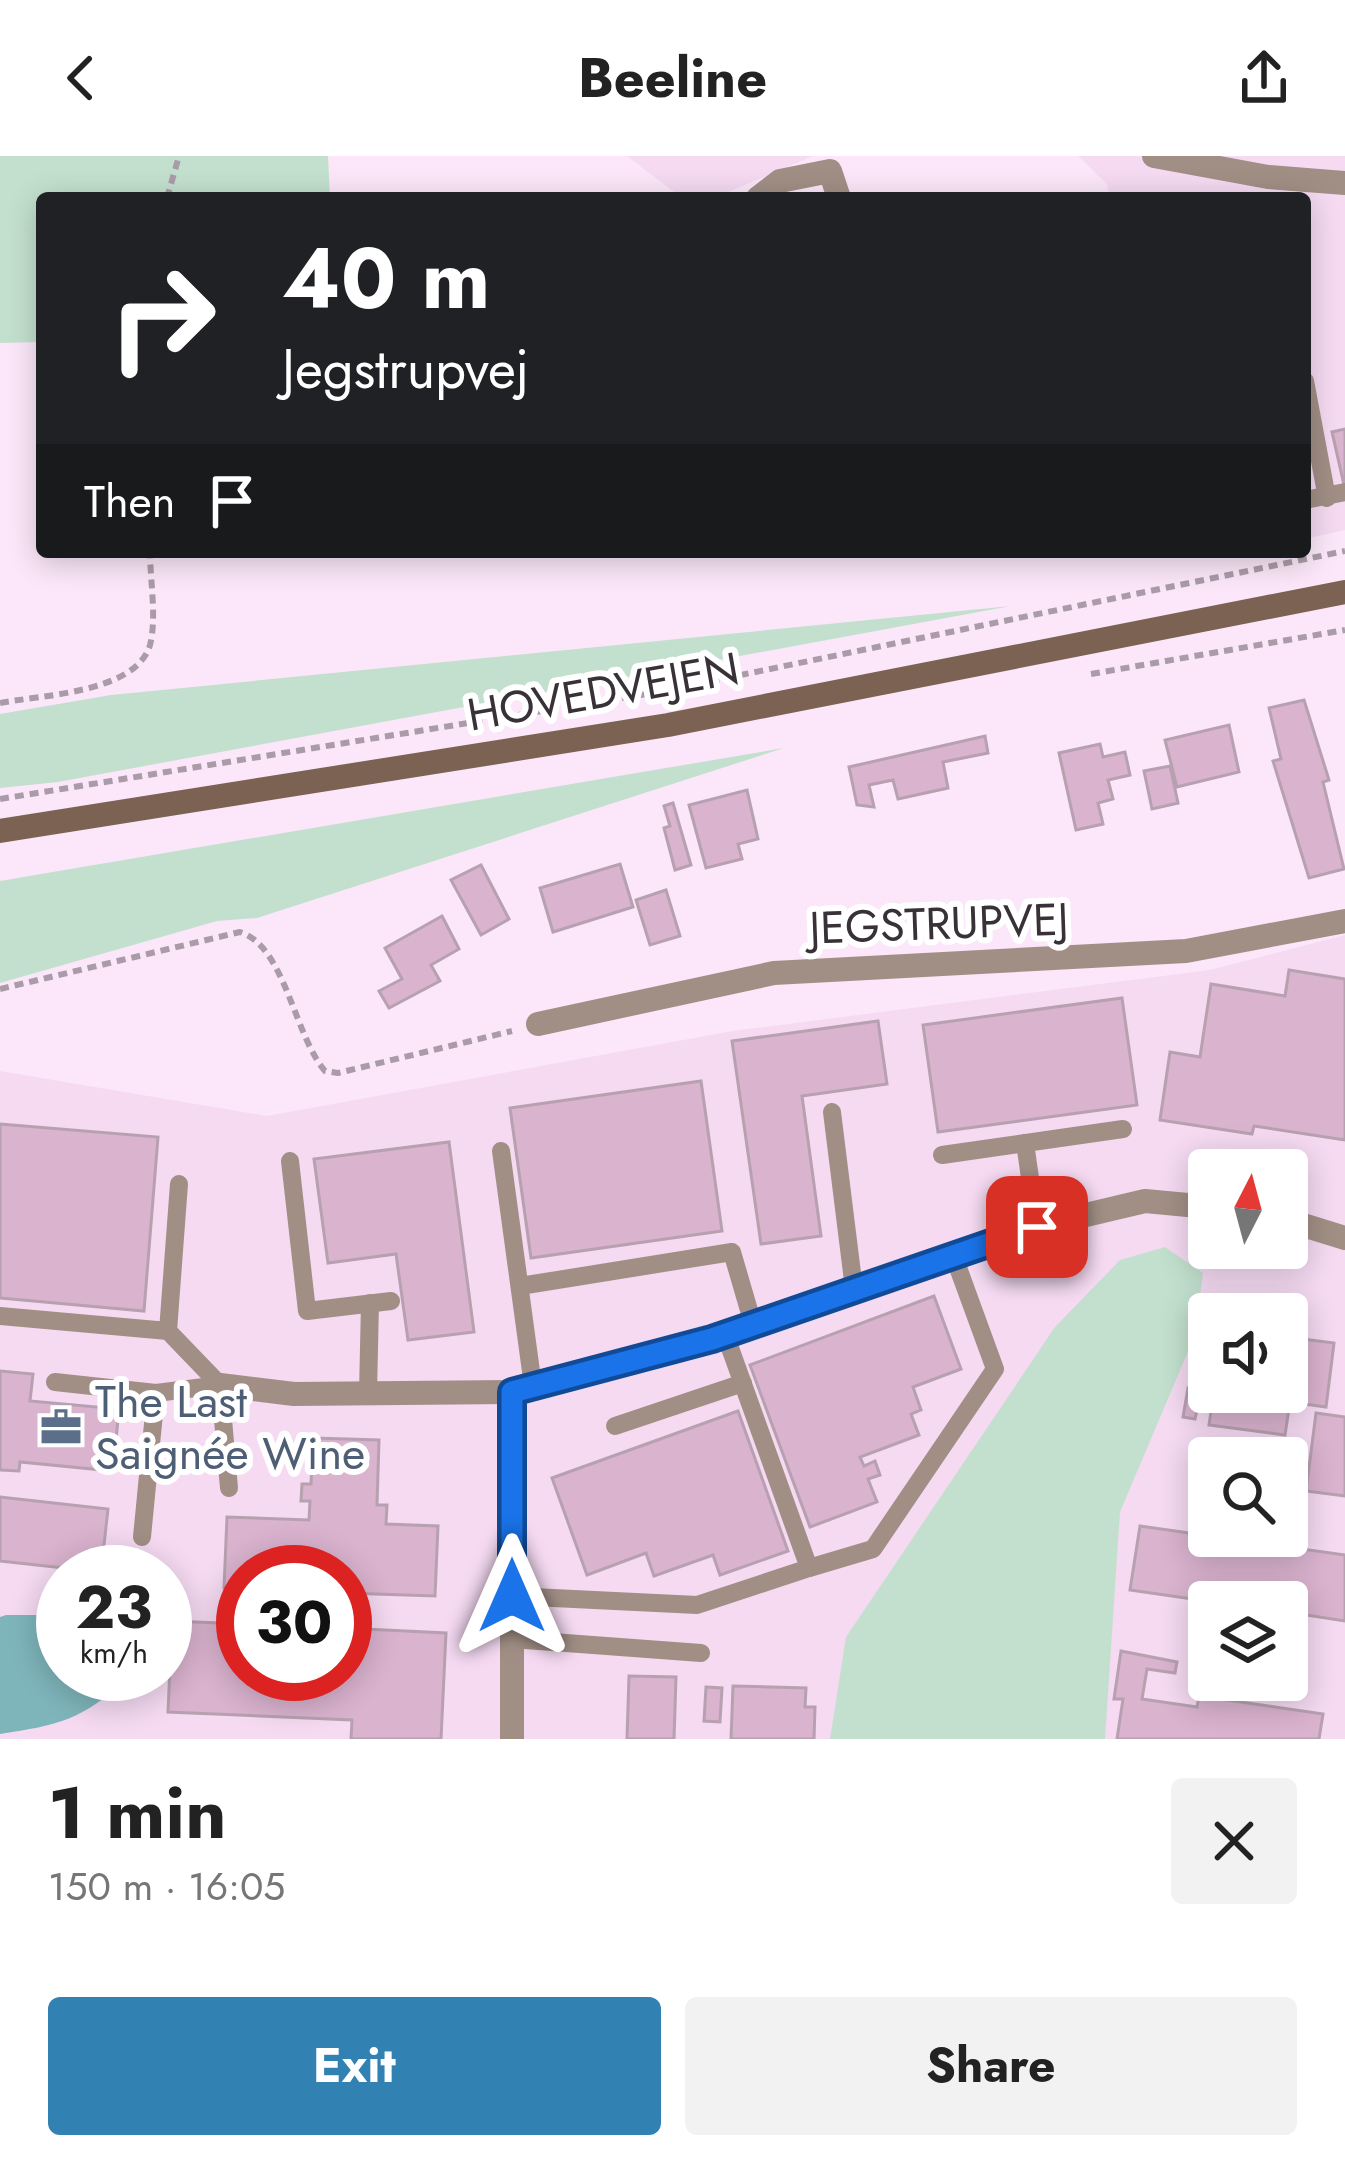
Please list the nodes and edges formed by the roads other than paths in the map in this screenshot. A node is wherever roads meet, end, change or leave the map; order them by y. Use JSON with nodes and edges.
{"nodes":[{"id":1,"x":1154,"y":156,"type":"edge"},
{"id":2,"x":835,"y":164,"type":"edge"},
{"id":3,"x":1345,"y":183,"type":"edge"},
{"id":4,"x":1270,"y":187,"type":"edge"},
{"id":5,"x":766,"y":192,"type":"edge"},
{"id":6,"x":1311,"y":402,"type":"edge"},
{"id":7,"x":1336,"y":495,"type":"edge"},
{"id":8,"x":1345,"y":592,"type":"edge"},
{"id":9,"x":0,"y":831,"type":"edge"},
{"id":10,"x":1345,"y":921,"type":"edge"},
{"id":11,"x":538,"y":1024,"type":"road end"},
{"id":12,"x":832,"y":1112,"type":"dead end"},
{"id":13,"x":1124,"y":1129,"type":"dead end"},
{"id":14,"x":1025,"y":1143,"type":"junction"},
{"id":15,"x":501,"y":1151,"type":"dead end"},
{"id":16,"x":942,"y":1155,"type":"dead end"},
{"id":17,"x":290,"y":1161,"type":"dead end"},
{"id":18,"x":179,"y":1184,"type":"dead end"},
{"id":19,"x":1188,"y":1205,"type":"edge"},
{"id":20,"x":1037,"y":1227,"type":"junction"},
{"id":21,"x":1308,"y":1227,"type":"edge"},
{"id":22,"x":1345,"y":1238,"type":"edge"},
{"id":23,"x":952,"y":1254,"type":"junction"},
{"id":24,"x":520,"y":1286,"type":"junction"},
{"id":25,"x":854,"y":1288,"type":"junction"},
{"id":26,"x":391,"y":1301,"type":"dead end"},
{"id":27,"x":370,"y":1304,"type":"junction"},
{"id":28,"x":0,"y":1316,"type":"edge"},
{"id":29,"x":753,"y":1324,"type":"junction"},
{"id":30,"x":168,"y":1331,"type":"junction"},
{"id":31,"x":725,"y":1334,"type":"junction"},
{"id":32,"x":55,"y":1382,"type":"dead end"},
{"id":33,"x":743,"y":1383,"type":"junction"},
{"id":34,"x":220,"y":1385,"type":"junction"},
{"id":35,"x":522,"y":1389,"type":"junction"},
{"id":36,"x":156,"y":1393,"type":"junction"},
{"id":37,"x":368,"y":1393,"type":"junction"},
{"id":38,"x":615,"y":1426,"type":"dead end"},
{"id":39,"x":229,"y":1488,"type":"dead end"},
{"id":40,"x":142,"y":1537,"type":"dead end"},
{"id":41,"x":809,"y":1568,"type":"junction"},
{"id":42,"x":512,"y":1596,"type":"junction"},
{"id":43,"x":512,"y":1639,"type":"junction"},
{"id":44,"x":701,"y":1653,"type":"dead end"},
{"id":45,"x":512,"y":1739,"type":"edge"}],
"edges":[{"from":1,"to":4,"type":"street"},
{"from":2,"to":5,"type":"street"},
{"from":3,"to":4,"type":"street"},
{"from":6,"to":7,"type":"lane"},
{"from":8,"to":9,"type":"main road","name":"HOVEDVEJEN"},
{"from":10,"to":11,"type":"street","name":"JEGSTRUPVEJ"},
{"from":12,"to":25,"type":"lane"},
{"from":13,"to":14,"type":"lane"},
{"from":14,"to":16,"type":"lane"},
{"from":14,"to":20,"type":"lane"},
{"from":15,"to":24,"type":"lane"},
{"from":17,"to":27,"type":"lane"},
{"from":18,"to":30,"type":"lane"},
{"from":19,"to":20,"type":"street"},
{"from":20,"to":23,"type":"street"},
{"from":21,"to":22,"type":"street"},
{"from":23,"to":25,"type":"street"},
{"from":23,"to":41,"type":"lane"},
{"from":24,"to":29,"type":"lane"},
{"from":24,"to":35,"type":"lane"},
{"from":25,"to":29,"type":"street"},
{"from":26,"to":27,"type":"lane"},
{"from":27,"to":37,"type":"lane"},
{"from":28,"to":30,"type":"lane"},
{"from":29,"to":31,"type":"street"},
{"from":30,"to":34,"type":"lane"},
{"from":31,"to":33,"type":"lane"},
{"from":31,"to":35,"type":"street"},
{"from":32,"to":36,"type":"lane"},
{"from":33,"to":38,"type":"lane"},
{"from":33,"to":41,"type":"lane"},
{"from":34,"to":36,"type":"lane"},
{"from":34,"to":37,"type":"street"},
{"from":34,"to":39,"type":"lane"},
{"from":35,"to":37,"type":"street"},
{"from":35,"to":42,"type":"street"},
{"from":36,"to":40,"type":"lane"},
{"from":41,"to":42,"type":"lane"},
{"from":42,"to":43,"type":"street"},
{"from":43,"to":44,"type":"lane"},
{"from":43,"to":45,"type":"street"}]}
